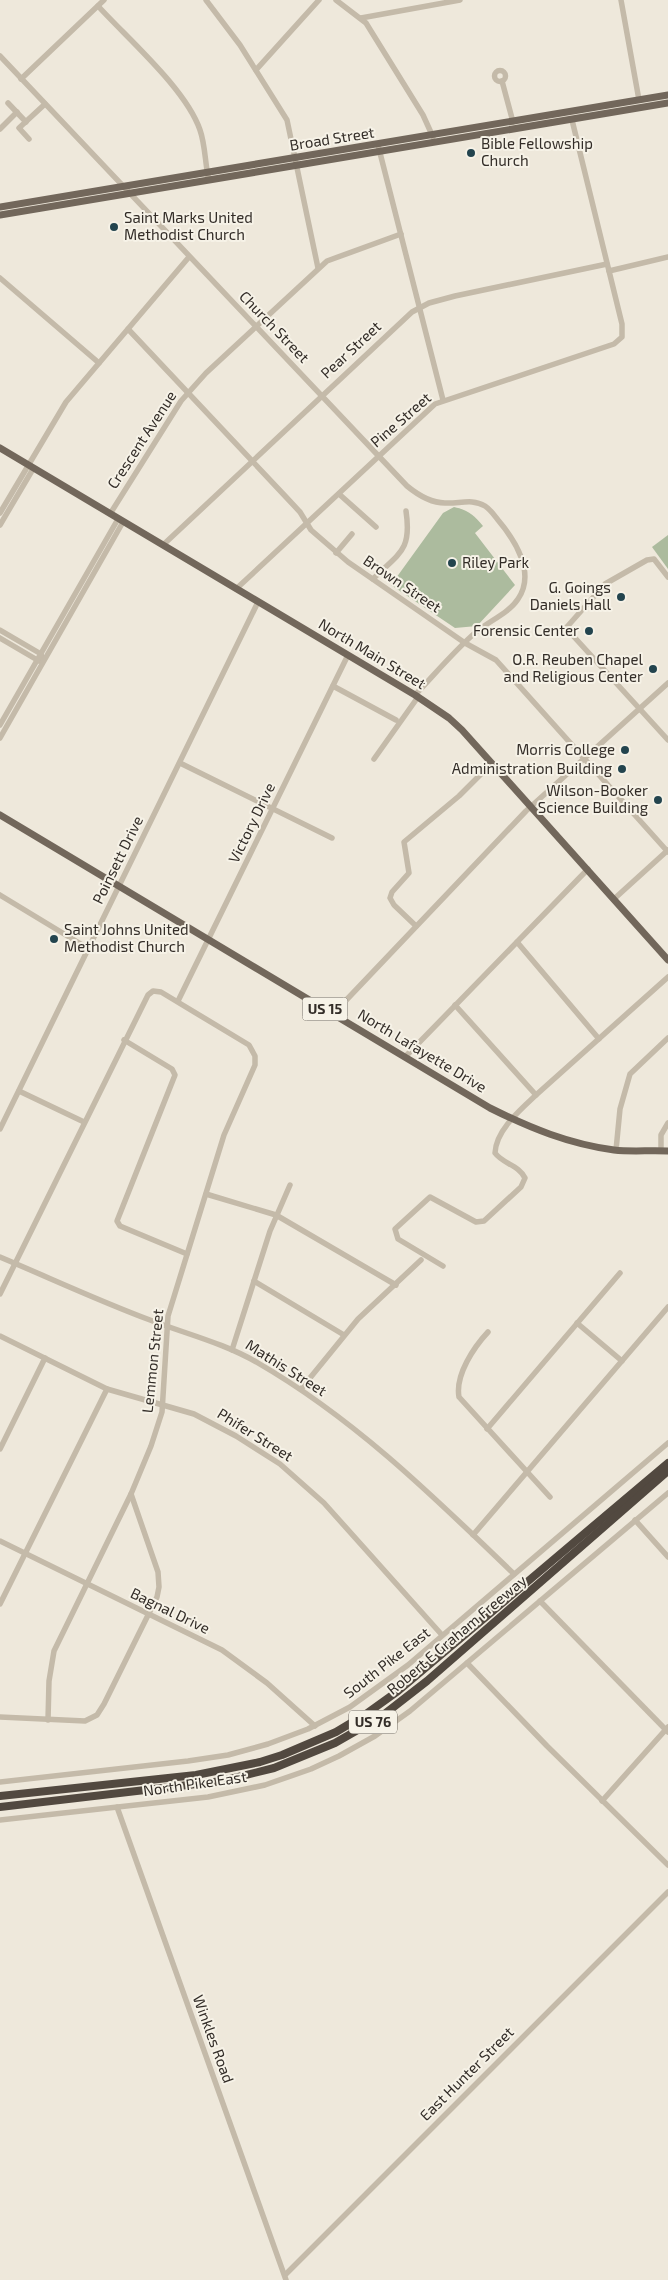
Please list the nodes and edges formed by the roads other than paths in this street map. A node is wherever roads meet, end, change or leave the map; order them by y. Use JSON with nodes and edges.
{"nodes":[{"id":1,"x":104,"y":0,"type":"edge"},
{"id":2,"x":206,"y":0,"type":"edge"},
{"id":3,"x":318,"y":0,"type":"edge"},
{"id":4,"x":336,"y":0,"type":"edge"},
{"id":5,"x":460,"y":0,"type":"edge"},
{"id":6,"x":621,"y":0,"type":"edge"},
{"id":7,"x":98,"y":6,"type":"junction"},
{"id":8,"x":361,"y":18,"type":"junction"},
{"id":9,"x":0,"y":56,"type":"edge"},
{"id":10,"x":256,"y":70,"type":"junction"},
{"id":11,"x":21,"y":79,"type":"junction"},
{"id":12,"x":502,"y":81,"type":"dead end"},
{"id":13,"x":668,"y":95,"type":"edge"},
{"id":14,"x":639,"y":100,"type":"junction"},
{"id":15,"x":8,"y":103,"type":"dead end"},
{"id":16,"x":668,"y":103,"type":"edge"},
{"id":17,"x":45,"y":104,"type":"junction"},
{"id":18,"x":17,"y":112,"type":"junction"},
{"id":19,"x":572,"y":120,"type":"junction"},
{"id":20,"x":26,"y":122,"type":"junction"},
{"id":21,"x":513,"y":122,"type":"junction"},
{"id":22,"x":0,"y":129,"type":"edge"},
{"id":23,"x":29,"y":139,"type":"dead end"},
{"id":24,"x":434,"y":140,"type":"junction"},
{"id":25,"x":379,"y":149,"type":"junction"},
{"id":26,"x":297,"y":162,"type":"junction"},
{"id":27,"x":208,"y":177,"type":"junction"},
{"id":28,"x":123,"y":187,"type":"junction"},
{"id":29,"x":130,"y":194,"type":"junction"},
{"id":30,"x":0,"y":207,"type":"edge"},
{"id":31,"x":0,"y":215,"type":"edge"},
{"id":32,"x":401,"y":234,"type":"junction"},
{"id":33,"x":189,"y":257,"type":"junction"},
{"id":34,"x":668,"y":257,"type":"edge"},
{"id":35,"x":607,"y":264,"type":"junction"},
{"id":36,"x":318,"y":268,"type":"junction"},
{"id":37,"x":609,"y":271,"type":"junction"},
{"id":38,"x":0,"y":278,"type":"edge"},
{"id":39,"x":419,"y":308,"type":"junction"},
{"id":40,"x":256,"y":326,"type":"junction"},
{"id":41,"x":128,"y":329,"type":"junction"},
{"id":42,"x":99,"y":363,"type":"junction"},
{"id":43,"x":188,"y":392,"type":"junction"},
{"id":44,"x":321,"y":395,"type":"junction"},
{"id":45,"x":443,"y":400,"type":"junction"},
{"id":46,"x":0,"y":448,"type":"edge"},
{"id":47,"x":379,"y":455,"type":"junction"},
{"id":48,"x":252,"y":461,"type":"junction"},
{"id":49,"x":31,"y":467,"type":"junction"},
{"id":50,"x":339,"y":494,"type":"junction"},
{"id":51,"x":406,"y":511,"type":"dead end"},
{"id":52,"x":0,"y":513,"type":"edge"},
{"id":53,"x":110,"y":514,"type":"junction"},
{"id":54,"x":121,"y":521,"type":"junction"},
{"id":55,"x":307,"y":524,"type":"junction"},
{"id":56,"x":0,"y":525,"type":"edge"},
{"id":57,"x":376,"y":528,"type":"dead end"},
{"id":58,"x":352,"y":534,"type":"dead end"},
{"id":59,"x":162,"y":545,"type":"junction"},
{"id":60,"x":336,"y":553,"type":"junction"},
{"id":61,"x":668,"y":577,"type":"edge"},
{"id":62,"x":373,"y":579,"type":"junction"},
{"id":63,"x":236,"y":590,"type":"junction"},
{"id":64,"x":258,"y":602,"type":"junction"},
{"id":65,"x":0,"y":630,"type":"edge"},
{"id":66,"x":0,"y":638,"type":"edge"},
{"id":67,"x":465,"y":642,"type":"junction"},
{"id":68,"x":348,"y":655,"type":"junction"},
{"id":69,"x":41,"y":659,"type":"junction"},
{"id":70,"x":668,"y":683,"type":"edge"},
{"id":71,"x":333,"y":686,"type":"junction"},
{"id":72,"x":417,"y":696,"type":"junction"},
{"id":73,"x":640,"y":708,"type":"junction"},
{"id":74,"x":396,"y":720,"type":"dead end"},
{"id":75,"x":0,"y":725,"type":"edge"},
{"id":76,"x":0,"y":738,"type":"edge"},
{"id":77,"x":668,"y":740,"type":"edge"},
{"id":78,"x":584,"y":758,"type":"junction"},
{"id":79,"x":374,"y":759,"type":"dead end"},
{"id":80,"x":492,"y":762,"type":"junction"},
{"id":81,"x":180,"y":763,"type":"junction"},
{"id":82,"x":531,"y":806,"type":"junction"},
{"id":83,"x":272,"y":809,"type":"junction"},
{"id":84,"x":0,"y":815,"type":"edge"},
{"id":85,"x":332,"y":838,"type":"dead end"},
{"id":86,"x":668,"y":851,"type":"edge"},
{"id":87,"x":588,"y":869,"type":"junction"},
{"id":88,"x":119,"y":886,"type":"junction"},
{"id":89,"x":0,"y":895,"type":"edge"},
{"id":90,"x":614,"y":899,"type":"junction"},
{"id":91,"x":416,"y":926,"type":"junction"},
{"id":92,"x":208,"y":939,"type":"junction"},
{"id":93,"x":517,"y":942,"type":"junction"},
{"id":94,"x":89,"y":949,"type":"junction"},
{"id":95,"x":668,"y":960,"type":"edge"},
{"id":96,"x":668,"y":977,"type":"edge"},
{"id":97,"x":178,"y":1001,"type":"junction"},
{"id":98,"x":455,"y":1005,"type":"junction"},
{"id":99,"x":333,"y":1014,"type":"junction"},
{"id":100,"x":668,"y":1038,"type":"edge"},
{"id":101,"x":599,"y":1039,"type":"junction"},
{"id":102,"x":124,"y":1040,"type":"junction"},
{"id":103,"x":405,"y":1057,"type":"junction"},
{"id":104,"x":19,"y":1090,"type":"junction"},
{"id":105,"x":536,"y":1094,"type":"junction"},
{"id":106,"x":513,"y":1120,"type":"junction"},
{"id":107,"x":84,"y":1122,"type":"junction"},
{"id":108,"x":668,"y":1123,"type":"edge"},
{"id":109,"x":0,"y":1129,"type":"edge"},
{"id":110,"x":616,"y":1150,"type":"junction"},
{"id":111,"x":664,"y":1151,"type":"edge"},
{"id":112,"x":290,"y":1184,"type":"dead end"},
{"id":113,"x":206,"y":1194,"type":"junction"},
{"id":114,"x":276,"y":1215,"type":"junction"},
{"id":115,"x":187,"y":1254,"type":"junction"},
{"id":116,"x":0,"y":1257,"type":"edge"},
{"id":117,"x":421,"y":1260,"type":"dead end"},
{"id":118,"x":15,"y":1263,"type":"junction"},
{"id":119,"x":443,"y":1266,"type":"dead end"},
{"id":120,"x":620,"y":1273,"type":"dead end"},
{"id":121,"x":254,"y":1281,"type":"junction"},
{"id":122,"x":396,"y":1285,"type":"junction"},
{"id":123,"x":0,"y":1294,"type":"edge"},
{"id":124,"x":668,"y":1307,"type":"edge"},
{"id":125,"x":577,"y":1323,"type":"junction"},
{"id":126,"x":167,"y":1326,"type":"junction"},
{"id":127,"x":488,"y":1332,"type":"dead end"},
{"id":128,"x":344,"y":1335,"type":"junction"},
{"id":129,"x":0,"y":1336,"type":"edge"},
{"id":130,"x":232,"y":1350,"type":"junction"},
{"id":131,"x":45,"y":1358,"type":"junction"},
{"id":132,"x":622,"y":1362,"type":"junction"},
{"id":133,"x":107,"y":1388,"type":"junction"},
{"id":134,"x":301,"y":1390,"type":"junction"},
{"id":135,"x":163,"y":1405,"type":"junction"},
{"id":136,"x":487,"y":1429,"type":"junction"},
{"id":137,"x":668,"y":1443,"type":"edge"},
{"id":138,"x":0,"y":1449,"type":"edge"},
{"id":139,"x":668,"y":1463,"type":"edge"},
{"id":140,"x":668,"y":1471,"type":"edge"},
{"id":141,"x":527,"y":1472,"type":"junction"},
{"id":142,"x":668,"y":1493,"type":"edge"},
{"id":143,"x":131,"y":1494,"type":"junction"},
{"id":144,"x":550,"y":1497,"type":"dead end"},
{"id":145,"x":635,"y":1520,"type":"junction"},
{"id":146,"x":473,"y":1535,"type":"junction"},
{"id":147,"x":0,"y":1541,"type":"edge"},
{"id":148,"x":25,"y":1553,"type":"junction"},
{"id":149,"x":668,"y":1557,"type":"edge"},
{"id":150,"x":514,"y":1574,"type":"junction"},
{"id":151,"x":87,"y":1584,"type":"junction"},
{"id":152,"x":540,"y":1601,"type":"junction"},
{"id":153,"x":0,"y":1604,"type":"edge"},
{"id":154,"x":149,"y":1614,"type":"junction"},
{"id":155,"x":442,"y":1635,"type":"junction"},
{"id":156,"x":467,"y":1663,"type":"junction"},
{"id":157,"x":0,"y":1717,"type":"edge"},
{"id":158,"x":48,"y":1720,"type":"junction"},
{"id":159,"x":315,"y":1726,"type":"junction"},
{"id":160,"x":667,"y":1730,"type":"edge"},
{"id":161,"x":0,"y":1782,"type":"edge"},
{"id":162,"x":0,"y":1796,"type":"edge"},
{"id":163,"x":602,"y":1802,"type":"junction"},
{"id":164,"x":0,"y":1807,"type":"edge"},
{"id":165,"x":117,"y":1807,"type":"junction"},
{"id":166,"x":0,"y":1820,"type":"edge"},
{"id":167,"x":668,"y":1865,"type":"edge"},
{"id":168,"x":668,"y":1892,"type":"edge"},
{"id":169,"x":286,"y":2278,"type":"edge"}],
"edges":[{"from":1,"to":7,"type":"street"},
{"from":2,"to":10,"type":"street"},
{"from":3,"to":10,"type":"street"},
{"from":4,"to":8,"type":"street"},
{"from":5,"to":8,"type":"street"},
{"from":6,"to":14,"type":"street"},
{"from":7,"to":11,"type":"street"},
{"from":7,"to":27,"type":"street"},
{"from":8,"to":24,"type":"street"},
{"from":9,"to":11,"type":"street","name":"Church Street"},
{"from":10,"to":26,"type":"street"},
{"from":11,"to":17,"type":"street","name":"Church Street"},
{"from":12,"to":21,"type":"street"},
{"from":13,"to":14,"type":"main road","name":"Broad Street"},
{"from":14,"to":21,"type":"main road","name":"Broad Street"},
{"from":15,"to":18,"type":"street"},
{"from":16,"to":19,"type":"main road","name":"Broad Street"},
{"from":17,"to":20,"type":"street"},
{"from":17,"to":28,"type":"street","name":"Church Street"},
{"from":18,"to":20,"type":"street"},
{"from":18,"to":22,"type":"street"},
{"from":19,"to":24,"type":"main road","name":"Broad Street"},
{"from":19,"to":35,"type":"street"},
{"from":20,"to":23,"type":"street"},
{"from":21,"to":24,"type":"main road","name":"Broad Street"},
{"from":24,"to":25,"type":"main road","name":"Broad Street"},
{"from":25,"to":26,"type":"main road","name":"Broad Street"},
{"from":25,"to":32,"type":"street"},
{"from":26,"to":27,"type":"main road","name":"Broad Street"},
{"from":26,"to":36,"type":"street"},
{"from":27,"to":28,"type":"main road","name":"Broad Street"},
{"from":27,"to":29,"type":"main road","name":"Broad Street"},
{"from":28,"to":29,"type":"street","name":"Church Street"},
{"from":28,"to":30,"type":"main road","name":"Broad Street"},
{"from":29,"to":31,"type":"main road","name":"Broad Street"},
{"from":29,"to":33,"type":"street","name":"Church Street"},
{"from":32,"to":36,"type":"street","name":"Crescent Avenue"},
{"from":32,"to":39,"type":"street"},
{"from":33,"to":40,"type":"street","name":"Church Street"},
{"from":33,"to":41,"type":"street"},
{"from":34,"to":37,"type":"street"},
{"from":35,"to":37,"type":"street"},
{"from":35,"to":39,"type":"street","name":"Pear Street"},
{"from":36,"to":40,"type":"street","name":"Crescent Avenue"},
{"from":37,"to":45,"type":"street","name":"Pine Street"},
{"from":38,"to":42,"type":"street"},
{"from":39,"to":44,"type":"street","name":"Pear Street"},
{"from":39,"to":45,"type":"street"},
{"from":40,"to":43,"type":"street","name":"Crescent Avenue"},
{"from":40,"to":44,"type":"street","name":"Church Street"},
{"from":41,"to":42,"type":"street"},
{"from":41,"to":43,"type":"street","name":"Brown Street"},
{"from":42,"to":49,"type":"street"},
{"from":43,"to":48,"type":"street","name":"Brown Street"},
{"from":43,"to":53,"type":"street","name":"Crescent Avenue"},
{"from":44,"to":47,"type":"street","name":"Church Street"},
{"from":44,"to":48,"type":"street","name":"Pear Street"},
{"from":45,"to":47,"type":"street","name":"Pine Street"},
{"from":46,"to":49,"type":"main road","name":"North Main Street"},
{"from":47,"to":50,"type":"street","name":"Pine Street"},
{"from":47,"to":67,"type":"street","name":"Church Street"},
{"from":48,"to":55,"type":"street","name":"Brown Street"},
{"from":48,"to":59,"type":"street","name":"Pear Street"},
{"from":49,"to":52,"type":"street"},
{"from":49,"to":53,"type":"main road","name":"North Main Street"},
{"from":49,"to":56,"type":"street"},
{"from":50,"to":55,"type":"street","name":"Pine Street"},
{"from":50,"to":57,"type":"street"},
{"from":51,"to":62,"type":"street"},
{"from":53,"to":54,"type":"main road","name":"North Main Street"},
{"from":54,"to":59,"type":"main road","name":"North Main Street"},
{"from":54,"to":69,"type":"street"},
{"from":55,"to":60,"type":"street","name":"Brown Street"},
{"from":55,"to":63,"type":"street","name":"Pine Street"},
{"from":58,"to":60,"type":"street"},
{"from":59,"to":63,"type":"main road","name":"North Main Street"},
{"from":60,"to":62,"type":"street","name":"Brown Street"},
{"from":61,"to":73,"type":"street"},
{"from":62,"to":67,"type":"street","name":"Brown Street"},
{"from":63,"to":64,"type":"main road","name":"North Main Street"},
{"from":64,"to":68,"type":"main road","name":"North Main Street"},
{"from":64,"to":81,"type":"street","name":"Poinsett Drive"},
{"from":65,"to":69,"type":"street"},
{"from":66,"to":69,"type":"street"},
{"from":67,"to":72,"type":"street"},
{"from":67,"to":78,"type":"street","name":"Brown Street"},
{"from":68,"to":71,"type":"street","name":"Victory Drive"},
{"from":68,"to":72,"type":"main road","name":"North Main Street"},
{"from":69,"to":75,"type":"street"},
{"from":69,"to":76,"type":"street"},
{"from":70,"to":73,"type":"street"},
{"from":71,"to":74,"type":"street"},
{"from":71,"to":83,"type":"street","name":"Victory Drive"},
{"from":72,"to":79,"type":"street"},
{"from":72,"to":80,"type":"main road","name":"North Main Street"},
{"from":73,"to":77,"type":"street"},
{"from":73,"to":78,"type":"street"},
{"from":78,"to":82,"type":"street"},
{"from":78,"to":86,"type":"street","name":"Brown Street"},
{"from":80,"to":82,"type":"main road","name":"North Main Street"},
{"from":80,"to":91,"type":"street"},
{"from":81,"to":83,"type":"street"},
{"from":81,"to":88,"type":"street","name":"Poinsett Drive"},
{"from":82,"to":87,"type":"main road","name":"North Main Street"},
{"from":82,"to":91,"type":"street"},
{"from":83,"to":85,"type":"street"},
{"from":83,"to":92,"type":"street","name":"Victory Drive"},
{"from":84,"to":88,"type":"main road","name":"North Lafayette Drive","number":"US 15"},
{"from":86,"to":90,"type":"street"},
{"from":87,"to":90,"type":"main road","name":"North Main Street"},
{"from":87,"to":93,"type":"street"},
{"from":88,"to":92,"type":"main road","name":"North Lafayette Drive","number":"US 15"},
{"from":88,"to":94,"type":"street","name":"Poinsett Drive"},
{"from":89,"to":94,"type":"street"},
{"from":90,"to":95,"type":"main road","name":"North Main Street"},
{"from":91,"to":99,"type":"street"},
{"from":92,"to":97,"type":"street","name":"Victory Drive"},
{"from":92,"to":99,"type":"main road","name":"North Lafayette Drive","number":"US 15"},
{"from":93,"to":98,"type":"street"},
{"from":93,"to":101,"type":"street"},
{"from":94,"to":104,"type":"street","name":"Poinsett Drive"},
{"from":96,"to":101,"type":"street"},
{"from":97,"to":102,"type":"street"},
{"from":97,"to":113,"type":"street","name":"Lemmon Street"},
{"from":98,"to":103,"type":"street"},
{"from":98,"to":105,"type":"street"},
{"from":99,"to":103,"type":"main road","name":"North Lafayette Drive","number":"US 15"},
{"from":100,"to":110,"type":"street"},
{"from":101,"to":105,"type":"street"},
{"from":102,"to":107,"type":"street"},
{"from":102,"to":115,"type":"street"},
{"from":103,"to":106,"type":"main road","name":"North Lafayette Drive","number":"US 15"},
{"from":104,"to":107,"type":"street"},
{"from":104,"to":109,"type":"street","name":"Poinsett Drive"},
{"from":105,"to":106,"type":"street"},
{"from":106,"to":110,"type":"main road","name":"North Lafayette Drive","number":"US 15"},
{"from":106,"to":119,"type":"street"},
{"from":107,"to":118,"type":"street"},
{"from":108,"to":111,"type":"street"},
{"from":110,"to":111,"type":"main road","name":"North Lafayette Drive","number":"US 15"},
{"from":112,"to":114,"type":"street"},
{"from":113,"to":114,"type":"street"},
{"from":113,"to":115,"type":"street","name":"Lemmon Street"},
{"from":114,"to":121,"type":"street"},
{"from":114,"to":122,"type":"street"},
{"from":115,"to":126,"type":"street","name":"Lemmon Street"},
{"from":116,"to":118,"type":"street","name":"Mathis Street"},
{"from":117,"to":122,"type":"street"},
{"from":118,"to":123,"type":"street"},
{"from":118,"to":126,"type":"street","name":"Mathis Street"},
{"from":120,"to":125,"type":"street"},
{"from":121,"to":128,"type":"street"},
{"from":121,"to":130,"type":"street"},
{"from":122,"to":128,"type":"street"},
{"from":124,"to":132,"type":"street"},
{"from":125,"to":132,"type":"street"},
{"from":125,"to":136,"type":"street"},
{"from":126,"to":130,"type":"street","name":"Mathis Street"},
{"from":126,"to":135,"type":"street","name":"Lemmon Street"},
{"from":127,"to":136,"type":"street"},
{"from":128,"to":134,"type":"street"},
{"from":129,"to":131,"type":"street","name":"Phifer Street"},
{"from":130,"to":134,"type":"street","name":"Mathis Street"},
{"from":131,"to":133,"type":"street","name":"Phifer Street"},
{"from":131,"to":138,"type":"street"},
{"from":132,"to":141,"type":"street"},
{"from":133,"to":135,"type":"street","name":"Phifer Street"},
{"from":133,"to":148,"type":"street"},
{"from":134,"to":146,"type":"street","name":"Mathis Street"},
{"from":135,"to":143,"type":"street","name":"Lemmon Street"},
{"from":135,"to":155,"type":"street","name":"Phifer Street"},
{"from":136,"to":141,"type":"street"},
{"from":137,"to":150,"type":"street","name":"South Pike East"},
{"from":139,"to":162,"type":"highway","name":"Robert E Graham Freeway","number":"US 76"},
{"from":140,"to":164,"type":"highway","name":"Robert E Graham Freeway","number":"US 76"},
{"from":141,"to":144,"type":"street"},
{"from":141,"to":146,"type":"street"},
{"from":142,"to":145,"type":"street","name":"North Pike East"},
{"from":143,"to":151,"type":"street","name":"Lemmon Street"},
{"from":143,"to":154,"type":"street"},
{"from":145,"to":149,"type":"street"},
{"from":145,"to":152,"type":"street","name":"North Pike East"},
{"from":146,"to":150,"type":"street","name":"Mathis Street"},
{"from":147,"to":148,"type":"street","name":"Bagnal Drive"},
{"from":148,"to":151,"type":"street","name":"Bagnal Drive"},
{"from":148,"to":153,"type":"street"},
{"from":150,"to":155,"type":"street","name":"South Pike East"},
{"from":151,"to":154,"type":"street","name":"Bagnal Drive"},
{"from":151,"to":158,"type":"street","name":"Lemmon Street"},
{"from":152,"to":156,"type":"street","name":"North Pike East"},
{"from":152,"to":160,"type":"street"},
{"from":154,"to":158,"type":"street"},
{"from":154,"to":159,"type":"street","name":"Bagnal Drive"},
{"from":155,"to":159,"type":"street","name":"South Pike East"},
{"from":156,"to":163,"type":"street"},
{"from":156,"to":165,"type":"street","name":"North Pike East"},
{"from":157,"to":158,"type":"street"},
{"from":159,"to":161,"type":"street","name":"South Pike East"},
{"from":160,"to":163,"type":"street"},
{"from":163,"to":167,"type":"street"},
{"from":165,"to":166,"type":"street","name":"North Pike East"},
{"from":165,"to":169,"type":"street","name":"Winkles Road"},
{"from":168,"to":169,"type":"street","name":"East Hunter Street"}]}
